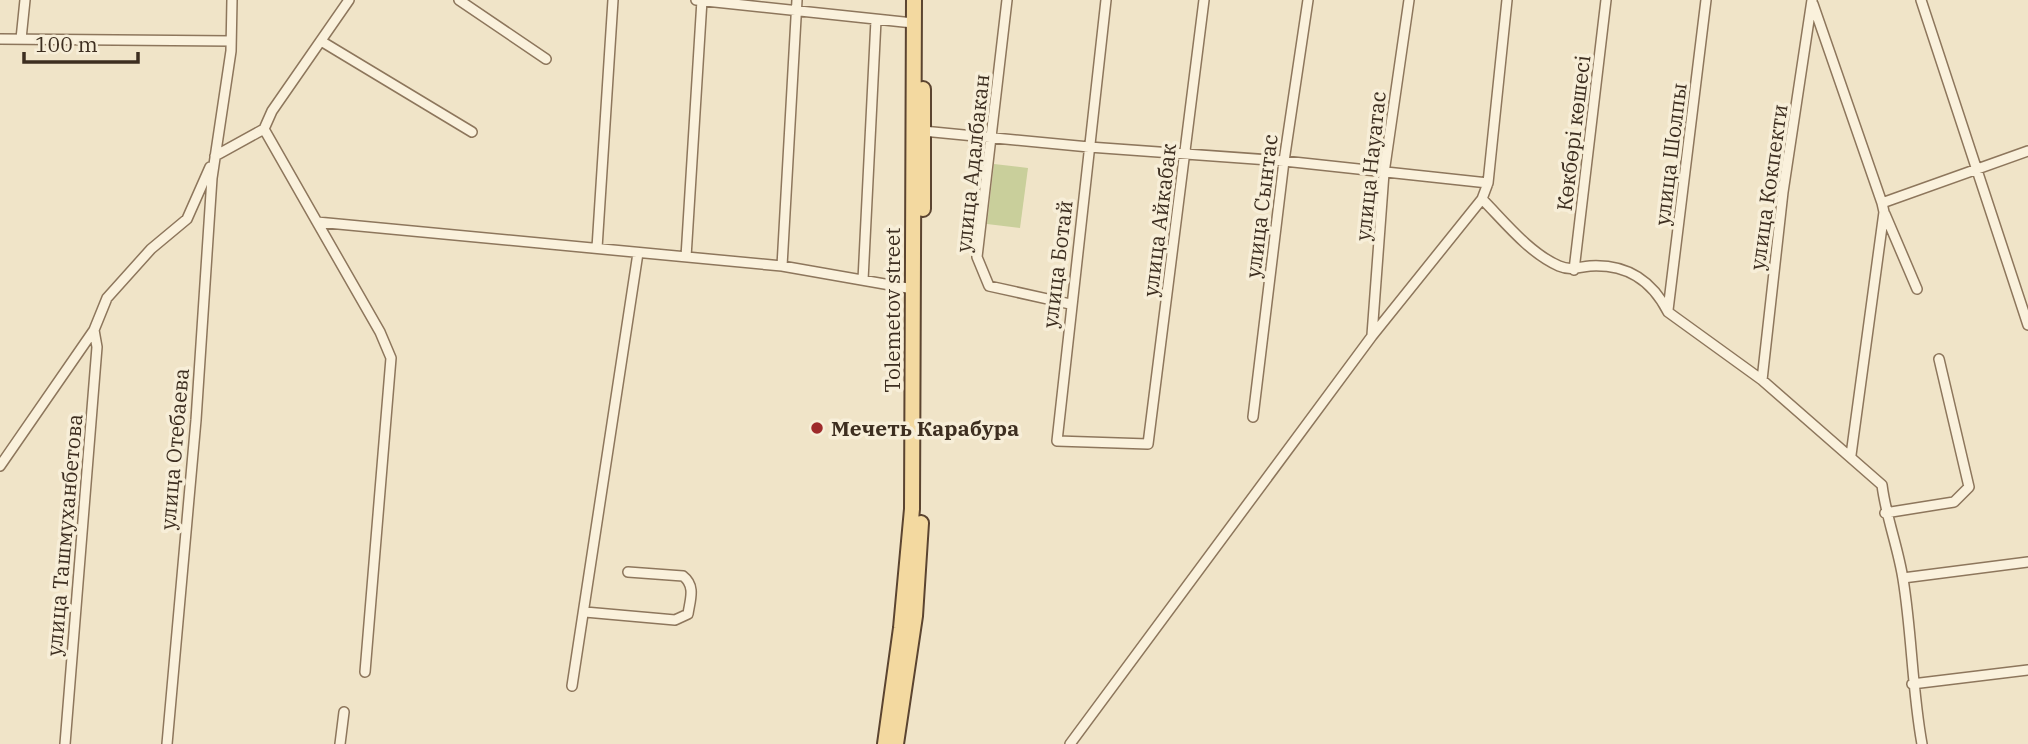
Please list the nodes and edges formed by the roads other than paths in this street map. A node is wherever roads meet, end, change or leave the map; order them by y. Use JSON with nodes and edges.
{"nodes":[{"id":1,"x":24,"y":0,"type":"edge"},
{"id":2,"x":232,"y":0,"type":"edge"},
{"id":3,"x":349,"y":0,"type":"edge"},
{"id":4,"x":459,"y":0,"type":"edge"},
{"id":5,"x":613,"y":0,"type":"edge"},
{"id":6,"x":696,"y":0,"type":"edge"},
{"id":7,"x":702,"y":0,"type":"edge"},
{"id":8,"x":797,"y":0,"type":"edge"},
{"id":9,"x":914,"y":0,"type":"edge"},
{"id":10,"x":923,"y":0,"type":"edge"},
{"id":11,"x":1007,"y":0,"type":"edge"},
{"id":12,"x":1106,"y":0,"type":"edge"},
{"id":13,"x":1204,"y":0,"type":"edge"},
{"id":14,"x":1308,"y":0,"type":"edge"},
{"id":15,"x":1409,"y":0,"type":"edge"},
{"id":16,"x":1507,"y":0,"type":"edge"},
{"id":17,"x":1606,"y":0,"type":"edge"},
{"id":18,"x":1706,"y":0,"type":"edge"},
{"id":19,"x":1921,"y":0,"type":"edge"},
{"id":20,"x":1812,"y":1,"type":"edge"},
{"id":21,"x":797,"y":11,"type":"junction"},
{"id":22,"x":876,"y":20,"type":"junction"},
{"id":23,"x":913,"y":23,"type":"junction"},
{"id":24,"x":0,"y":39,"type":"edge"},
{"id":25,"x":21,"y":39,"type":"junction"},
{"id":26,"x":231,"y":41,"type":"junction"},
{"id":27,"x":321,"y":41,"type":"junction"},
{"id":28,"x":546,"y":59,"type":"dead end"},
{"id":29,"x":918,"y":67,"type":"junction"},
{"id":30,"x":264,"y":129,"type":"junction"},
{"id":31,"x":923,"y":131,"type":"junction"},
{"id":32,"x":472,"y":132,"type":"dead end"},
{"id":33,"x":992,"y":136,"type":"junction"},
{"id":34,"x":1089,"y":147,"type":"junction"},
{"id":35,"x":2028,"y":151,"type":"edge"},
{"id":36,"x":1185,"y":152,"type":"junction"},
{"id":37,"x":215,"y":156,"type":"junction"},
{"id":38,"x":1283,"y":161,"type":"junction"},
{"id":39,"x":1977,"y":170,"type":"junction"},
{"id":40,"x":1384,"y":173,"type":"junction"},
{"id":41,"x":1488,"y":183,"type":"junction"},
{"id":42,"x":1482,"y":199,"type":"junction"},
{"id":43,"x":1883,"y":207,"type":"junction"},
{"id":44,"x":317,"y":222,"type":"junction"},
{"id":45,"x":597,"y":248,"type":"junction"},
{"id":46,"x":638,"y":253,"type":"junction"},
{"id":47,"x":686,"y":257,"type":"junction"},
{"id":48,"x":782,"y":266,"type":"junction"},
{"id":49,"x":1574,"y":270,"type":"junction"},
{"id":50,"x":863,"y":280,"type":"junction"},
{"id":51,"x":913,"y":289,"type":"junction"},
{"id":52,"x":1917,"y":289,"type":"dead end"},
{"id":53,"x":1070,"y":304,"type":"junction"},
{"id":54,"x":1668,"y":312,"type":"junction"},
{"id":55,"x":2028,"y":325,"type":"edge"},
{"id":56,"x":94,"y":330,"type":"junction"},
{"id":57,"x":1372,"y":336,"type":"junction"},
{"id":58,"x":1939,"y":359,"type":"dead end"},
{"id":59,"x":1762,"y":380,"type":"junction"},
{"id":60,"x":1253,"y":417,"type":"dead end"},
{"id":61,"x":1148,"y":444,"type":"joint"},
{"id":62,"x":1851,"y":455,"type":"junction"},
{"id":63,"x":0,"y":466,"type":"edge"},
{"id":64,"x":1885,"y":513,"type":"junction"},
{"id":65,"x":2028,"y":562,"type":"edge"},
{"id":66,"x":628,"y":572,"type":"dead end"},
{"id":67,"x":1903,"y":578,"type":"junction"},
{"id":68,"x":584,"y":612,"type":"junction"},
{"id":69,"x":2028,"y":670,"type":"edge"},
{"id":70,"x":365,"y":672,"type":"dead end"},
{"id":71,"x":1912,"y":684,"type":"junction"},
{"id":72,"x":572,"y":686,"type":"dead end"},
{"id":73,"x":344,"y":712,"type":"dead end"},
{"id":74,"x":65,"y":744,"type":"edge"},
{"id":75,"x":167,"y":744,"type":"edge"},
{"id":76,"x":340,"y":744,"type":"edge"},
{"id":77,"x":885,"y":744,"type":"edge"},
{"id":78,"x":895,"y":744,"type":"edge"},
{"id":79,"x":1070,"y":744,"type":"edge"},
{"id":80,"x":1922,"y":744,"type":"edge"}],
"edges":[{"from":1,"to":25,"type":"street"},
{"from":2,"to":26,"type":"street"},
{"from":3,"to":27,"type":"street"},
{"from":4,"to":28,"type":"street"},
{"from":5,"to":45,"type":"street"},
{"from":6,"to":7,"type":"street"},
{"from":7,"to":21,"type":"street"},
{"from":7,"to":47,"type":"street"},
{"from":8,"to":21,"type":"street"},
{"from":9,"to":23,"type":"main road","name":"Tolemetov street"},
{"from":10,"to":29,"type":"main road","name":"Tolemetov street"},
{"from":11,"to":33,"type":"street","name":"улица Адалбакан"},
{"from":12,"to":34,"type":"street","name":"улица Ботай"},
{"from":13,"to":36,"type":"street","name":"улица Айкабак"},
{"from":14,"to":38,"type":"street","name":"улица Сынтас"},
{"from":15,"to":40,"type":"street","name":"улица Науатас"},
{"from":16,"to":41,"type":"street"},
{"from":17,"to":49,"type":"street","name":"Көкбөрі көшесі"},
{"from":18,"to":54,"type":"street","name":"улица Шолпы"},
{"from":19,"to":39,"type":"street"},
{"from":20,"to":43,"type":"street"},
{"from":20,"to":59,"type":"street","name":"улица Кокпекти"},
{"from":21,"to":22,"type":"street"},
{"from":21,"to":48,"type":"street"},
{"from":22,"to":23,"type":"street"},
{"from":22,"to":50,"type":"street"},
{"from":23,"to":29,"type":"main road","name":"Tolemetov street"},
{"from":24,"to":25,"type":"street"},
{"from":25,"to":26,"type":"street"},
{"from":26,"to":37,"type":"street"},
{"from":27,"to":30,"type":"street"},
{"from":27,"to":32,"type":"street"},
{"from":29,"to":31,"type":"main road","name":"Tolemetov street"},
{"from":29,"to":51,"type":"main road","name":"Tolemetov street"},
{"from":30,"to":37,"type":"street"},
{"from":30,"to":44,"type":"street"},
{"from":31,"to":33,"type":"street"},
{"from":31,"to":78,"type":"main road","name":"Tolemetov street"},
{"from":33,"to":34,"type":"street"},
{"from":33,"to":53,"type":"street","name":"улица Адалбакан"},
{"from":34,"to":36,"type":"street"},
{"from":34,"to":53,"type":"street","name":"улица Ботай"},
{"from":35,"to":39,"type":"street"},
{"from":36,"to":38,"type":"street"},
{"from":36,"to":61,"type":"street","name":"улица Айкабак"},
{"from":37,"to":56,"type":"street"},
{"from":37,"to":75,"type":"street","name":"улица Отебаева"},
{"from":38,"to":40,"type":"street"},
{"from":38,"to":60,"type":"street","name":"улица Сынтас"},
{"from":39,"to":43,"type":"street"},
{"from":39,"to":55,"type":"street"},
{"from":40,"to":41,"type":"street"},
{"from":40,"to":57,"type":"street","name":"улица Науатас"},
{"from":41,"to":42,"type":"street"},
{"from":42,"to":49,"type":"street"},
{"from":42,"to":57,"type":"street"},
{"from":43,"to":52,"type":"street"},
{"from":43,"to":62,"type":"street"},
{"from":44,"to":45,"type":"street"},
{"from":44,"to":70,"type":"street"},
{"from":45,"to":46,"type":"street"},
{"from":46,"to":47,"type":"street"},
{"from":46,"to":68,"type":"street"},
{"from":47,"to":48,"type":"street"},
{"from":48,"to":50,"type":"street"},
{"from":49,"to":54,"type":"street"},
{"from":50,"to":51,"type":"street"},
{"from":51,"to":77,"type":"main road","name":"Tolemetov street"},
{"from":53,"to":61,"type":"street","name":"улица Ботай"},
{"from":54,"to":59,"type":"street"},
{"from":56,"to":63,"type":"street"},
{"from":56,"to":74,"type":"street","name":"улица Ташмуханбетова"},
{"from":57,"to":79,"type":"street"},
{"from":58,"to":64,"type":"street"},
{"from":59,"to":62,"type":"street"},
{"from":62,"to":64,"type":"street"},
{"from":64,"to":67,"type":"street"},
{"from":65,"to":67,"type":"street"},
{"from":66,"to":68,"type":"street"},
{"from":67,"to":71,"type":"street"},
{"from":68,"to":72,"type":"street"},
{"from":69,"to":71,"type":"street"},
{"from":71,"to":80,"type":"street"},
{"from":73,"to":76,"type":"street"}]}
